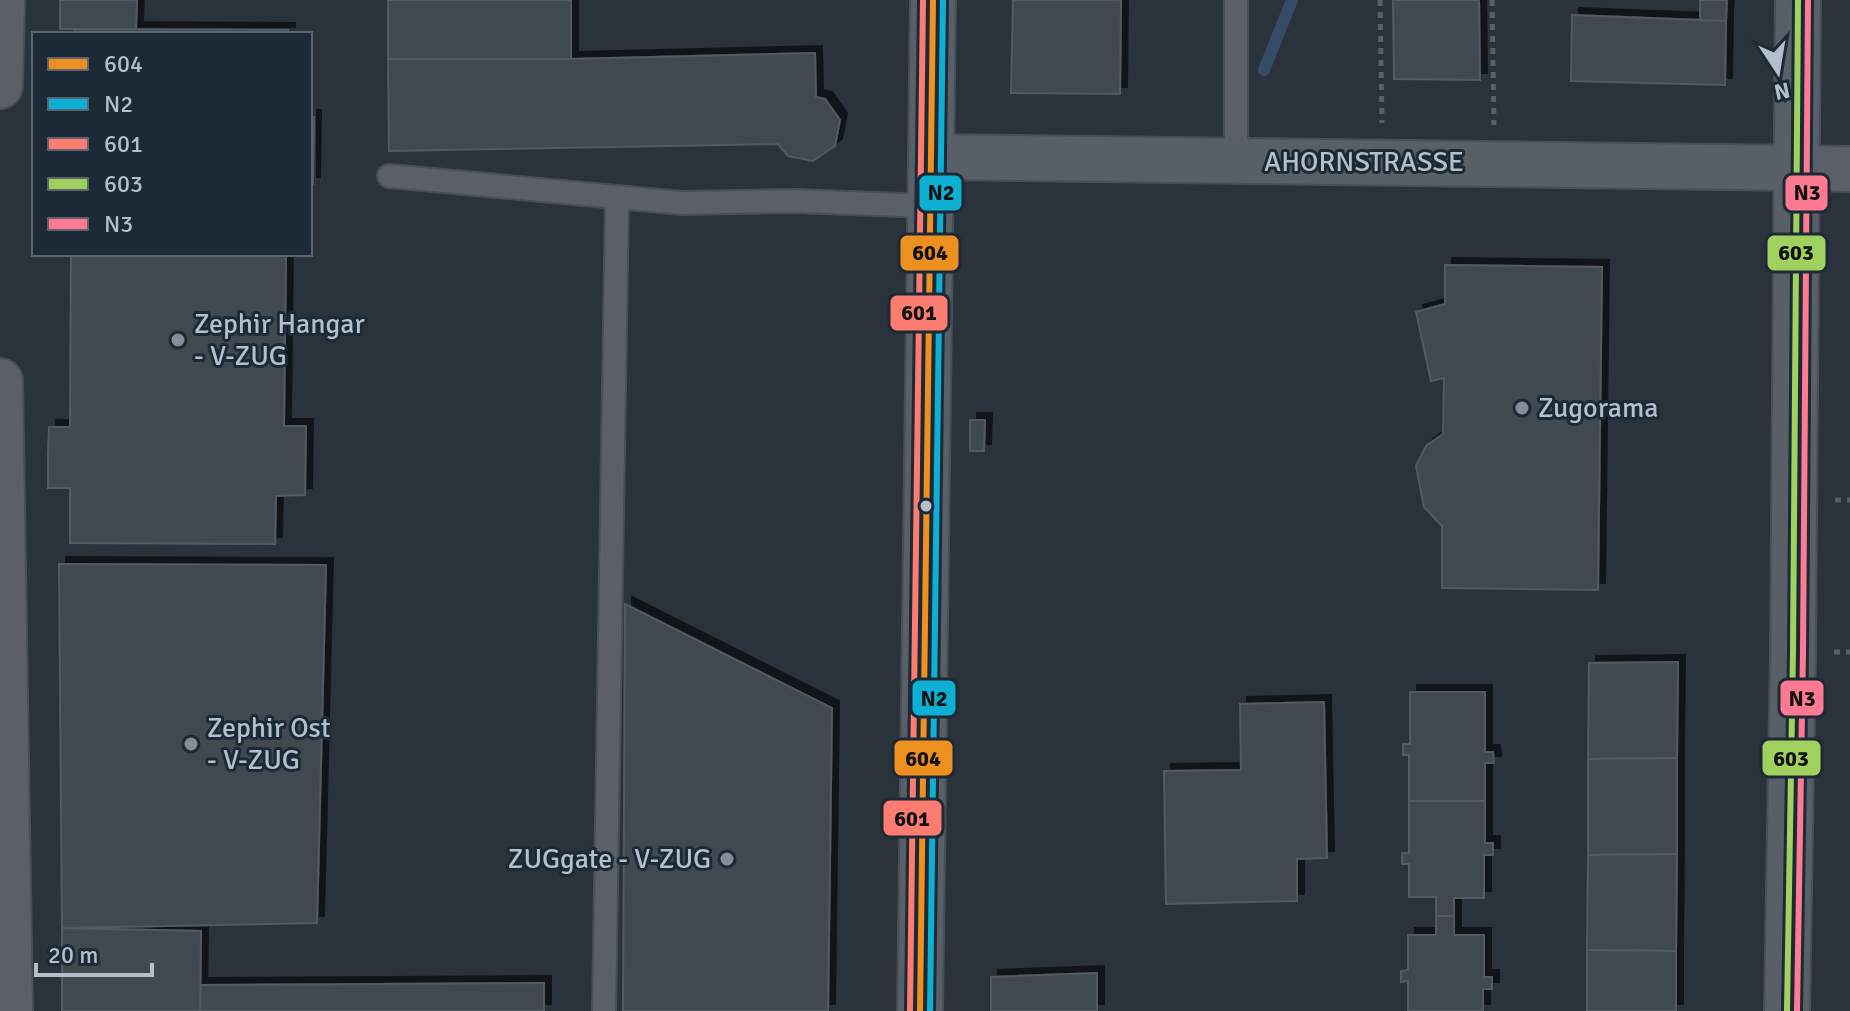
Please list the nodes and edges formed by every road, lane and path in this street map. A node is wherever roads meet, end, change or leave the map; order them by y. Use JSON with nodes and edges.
{"nodes":[{"id":1,"x":2,"y":0,"type":"edge"},
{"id":2,"x":933,"y":0,"type":"edge"},
{"id":3,"x":1236,"y":0,"type":"edge"},
{"id":4,"x":1380,"y":0,"type":"edge"},
{"id":5,"x":1492,"y":0,"type":"edge"},
{"id":6,"x":1798,"y":0,"type":"edge"},
{"id":7,"x":0,"y":86,"type":"edge"},
{"id":8,"x":931,"y":157,"type":"junction"},
{"id":9,"x":1236,"y":162,"type":"junction"},
{"id":10,"x":1381,"y":162,"type":"junction"},
{"id":11,"x":1495,"y":162,"type":"junction"},
{"id":12,"x":1796,"y":168,"type":"junction"},
{"id":13,"x":1850,"y":169,"type":"edge"},
{"id":14,"x":389,"y":176,"type":"dead end"},
{"id":15,"x":617,"y":199,"type":"junction"},
{"id":16,"x":930,"y":206,"type":"junction"},
{"id":17,"x":0,"y":381,"type":"edge"},
{"id":18,"x":1839,"y":651,"type":"dead end"},
{"id":19,"x":1850,"y":652,"type":"edge"},
{"id":20,"x":3,"y":777,"type":"edge"},
{"id":21,"x":4,"y":838,"type":"edge"},
{"id":22,"x":10,"y":1011,"type":"edge"},
{"id":23,"x":604,"y":1011,"type":"edge"},
{"id":24,"x":920,"y":1011,"type":"edge"},
{"id":25,"x":1787,"y":1011,"type":"edge"}],
"edges":[{"from":1,"to":7,"type":"street"},
{"from":2,"to":8,"type":"street"},
{"from":3,"to":9,"type":"lane"},
{"from":4,"to":10,"type":"path"},
{"from":5,"to":11,"type":"path"},
{"from":6,"to":12,"type":"street"},
{"from":8,"to":9,"type":"street","name":"AHORNSTRASSE"},
{"from":8,"to":16,"type":"street"},
{"from":9,"to":10,"type":"street","name":"AHORNSTRASSE"},
{"from":10,"to":11,"type":"street","name":"AHORNSTRASSE"},
{"from":11,"to":12,"type":"street","name":"AHORNSTRASSE"},
{"from":12,"to":13,"type":"street"},
{"from":12,"to":25,"type":"street"},
{"from":14,"to":15,"type":"lane"},
{"from":15,"to":16,"type":"lane"},
{"from":15,"to":23,"type":"lane"},
{"from":16,"to":24,"type":"street"},
{"from":17,"to":20,"type":"street"},
{"from":18,"to":19,"type":"path"},
{"from":20,"to":21,"type":"street"},
{"from":21,"to":22,"type":"street"}]}
